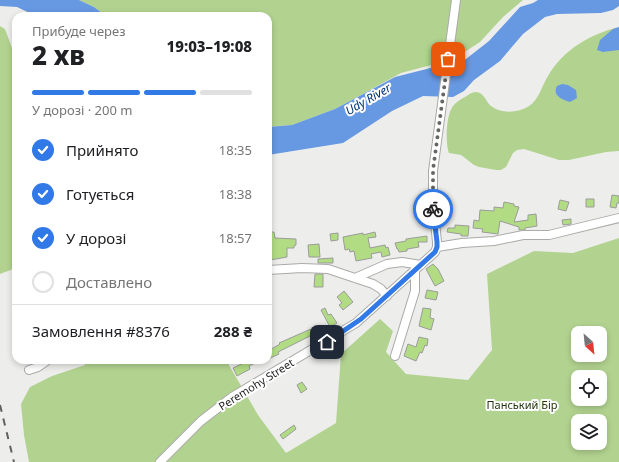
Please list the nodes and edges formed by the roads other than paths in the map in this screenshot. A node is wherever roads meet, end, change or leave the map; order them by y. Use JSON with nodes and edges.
{"nodes":[{"id":1,"x":456,"y":0,"type":"edge"},
{"id":2,"x":619,"y":218,"type":"edge"},
{"id":3,"x":437,"y":247,"type":"junction"},
{"id":4,"x":418,"y":268,"type":"junction"},
{"id":5,"x":272,"y":270,"type":"edge"},
{"id":6,"x":356,"y":278,"type":"junction"},
{"id":7,"x":387,"y":296,"type":"junction"},
{"id":8,"x":395,"y":356,"type":"dead end"},
{"id":9,"x":42,"y":364,"type":"edge"},
{"id":10,"x":29,"y":370,"type":"dead end"},
{"id":11,"x":160,"y":462,"type":"edge"}],
"edges":[{"from":1,"to":3,"type":"street"},
{"from":2,"to":3,"type":"street"},
{"from":3,"to":4,"type":"street","name":"Peremohy Street"},
{"from":4,"to":6,"type":"street"},
{"from":4,"to":7,"type":"street","name":"Peremohy Street"},
{"from":4,"to":8,"type":"street"},
{"from":5,"to":6,"type":"street"},
{"from":6,"to":7,"type":"street"},
{"from":7,"to":11,"type":"street","name":"Peremohy Street"},
{"from":9,"to":10,"type":"street"}]}
